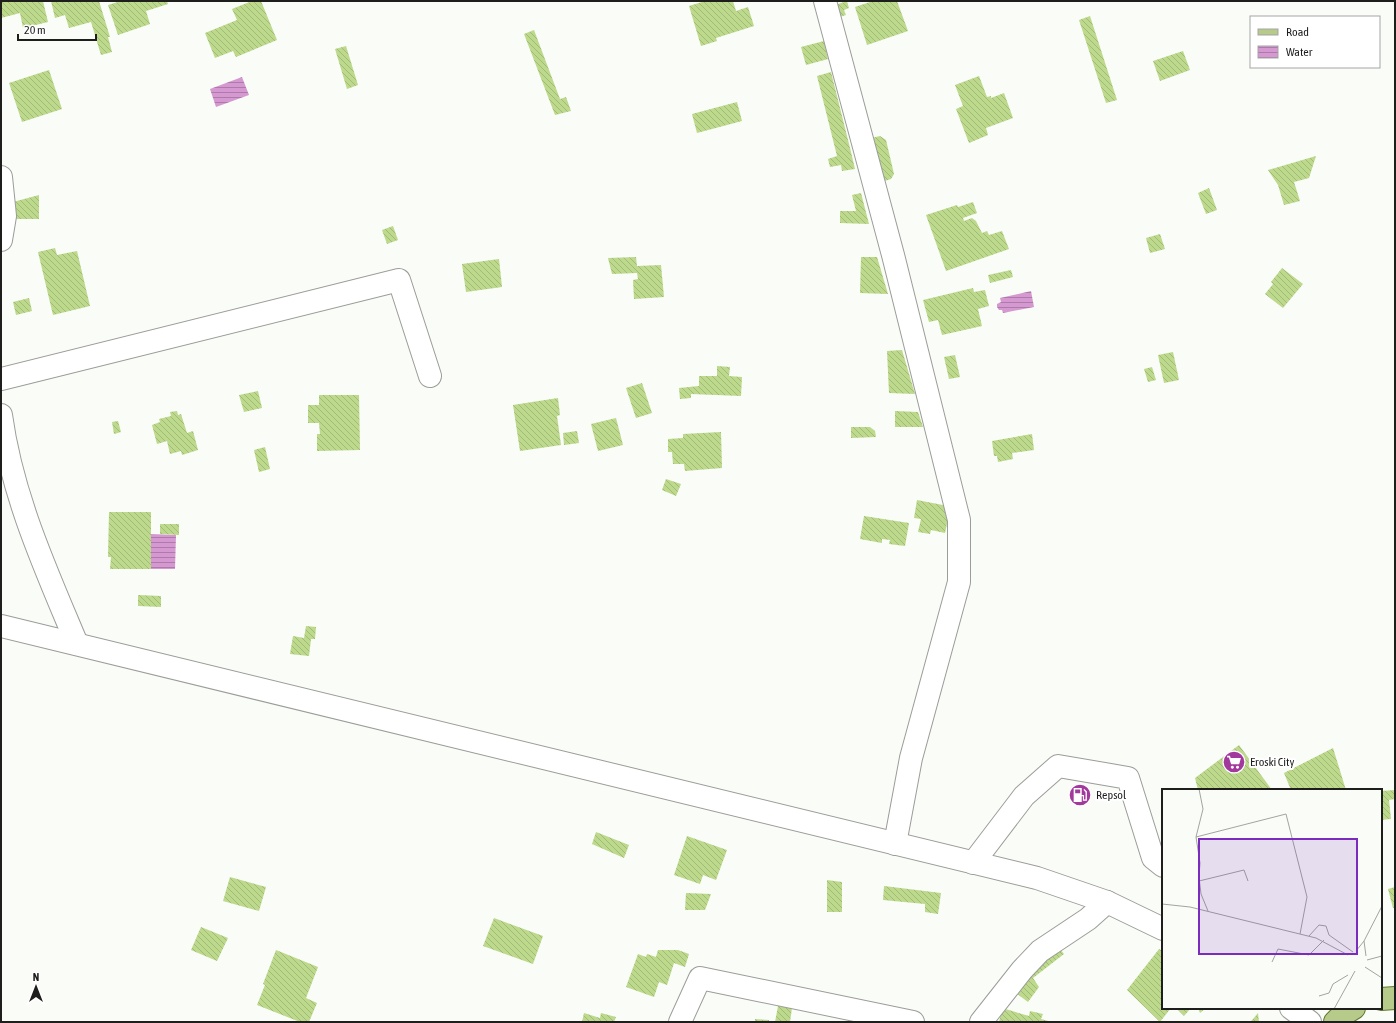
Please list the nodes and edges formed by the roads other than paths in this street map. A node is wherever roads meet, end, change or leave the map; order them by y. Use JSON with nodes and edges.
{"nodes":[{"id":1,"x":825,"y":1,"type":"edge"},
{"id":2,"x":1,"y":177,"type":"edge"},
{"id":3,"x":1,"y":240,"type":"edge"},
{"id":4,"x":430,"y":376,"type":"dead end"},
{"id":5,"x":1,"y":379,"type":"edge"},
{"id":6,"x":1,"y":415,"type":"edge"},
{"id":7,"x":1,"y":626,"type":"edge"},
{"id":8,"x":77,"y":644,"type":"junction"},
{"id":9,"x":895,"y":844,"type":"junction"},
{"id":10,"x":1158,"y":862,"type":"edge"},
{"id":11,"x":973,"y":863,"type":"junction"},
{"id":12,"x":1107,"y":902,"type":"junction"},
{"id":13,"x":1162,"y":929,"type":"edge"},
{"id":14,"x":1292,"y":1009,"type":"edge"},
{"id":15,"x":1352,"y":1009,"type":"edge"},
{"id":16,"x":680,"y":1022,"type":"edge"},
{"id":17,"x":913,"y":1022,"type":"edge"},
{"id":18,"x":981,"y":1022,"type":"edge"},
{"id":19,"x":1310,"y":1022,"type":"edge"},
{"id":20,"x":1334,"y":1022,"type":"edge"}],
"edges":[{"from":1,"to":9,"type":"street"},
{"from":2,"to":3,"type":"street"},
{"from":4,"to":5,"type":"street"},
{"from":6,"to":8,"type":"street"},
{"from":7,"to":8,"type":"street"},
{"from":8,"to":9,"type":"street"},
{"from":9,"to":11,"type":"street"},
{"from":10,"to":11,"type":"street"},
{"from":11,"to":12,"type":"street"},
{"from":12,"to":13,"type":"street"},
{"from":12,"to":18,"type":"street"},
{"from":14,"to":19,"type":"street"},
{"from":15,"to":20,"type":"main road"},
{"from":16,"to":17,"type":"street"}]}
